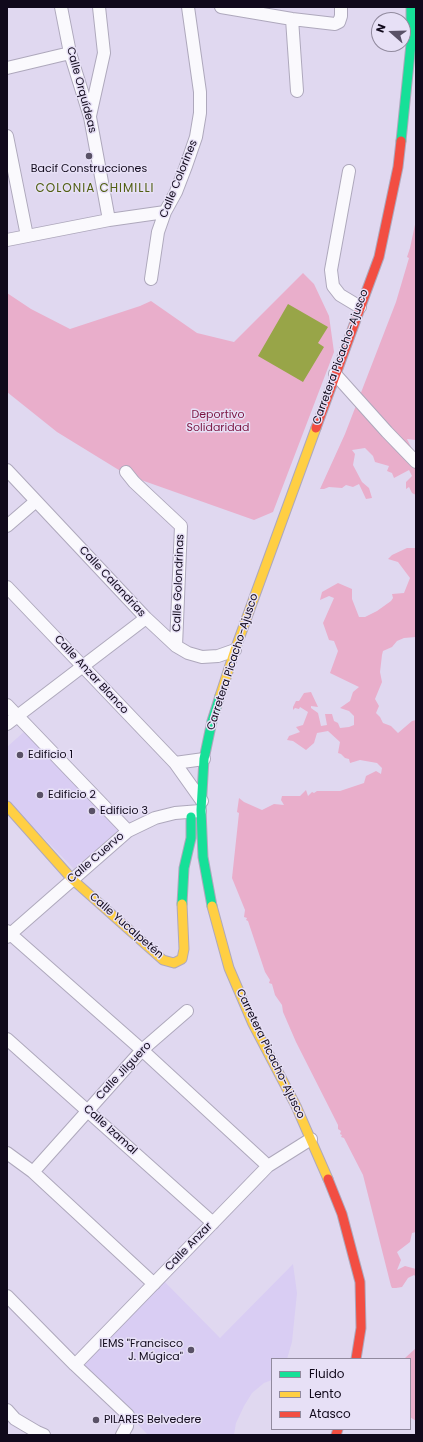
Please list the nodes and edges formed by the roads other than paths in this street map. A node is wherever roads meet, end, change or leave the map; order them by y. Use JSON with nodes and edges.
{"nodes":[{"id":1,"x":61,"y":7,"type":"edge"},
{"id":2,"x":99,"y":7,"type":"edge"},
{"id":3,"x":188,"y":7,"type":"edge"},
{"id":4,"x":221,"y":7,"type":"edge"},
{"id":5,"x":341,"y":7,"type":"edge"},
{"id":6,"x":411,"y":7,"type":"edge"},
{"id":7,"x":292,"y":20,"type":"junction"},
{"id":8,"x":70,"y":53,"type":"junction"},
{"id":9,"x":7,"y":68,"type":"edge"},
{"id":10,"x":296,"y":91,"type":"dead end"},
{"id":11,"x":90,"y":117,"type":"junction"},
{"id":12,"x":7,"y":136,"type":"edge"},
{"id":13,"x":349,"y":171,"type":"dead end"},
{"id":14,"x":165,"y":212,"type":"junction"},
{"id":15,"x":109,"y":220,"type":"junction"},
{"id":16,"x":27,"y":236,"type":"junction"},
{"id":17,"x":7,"y":240,"type":"edge"},
{"id":18,"x":151,"y":279,"type":"dead end"},
{"id":19,"x":360,"y":307,"type":"junction"},
{"id":20,"x":335,"y":374,"type":"junction"},
{"id":21,"x":416,"y":462,"type":"edge"},
{"id":22,"x":7,"y":470,"type":"edge"},
{"id":23,"x":126,"y":472,"type":"dead end"},
{"id":24,"x":36,"y":501,"type":"junction"},
{"id":25,"x":7,"y":526,"type":"edge"},
{"id":26,"x":7,"y":587,"type":"edge"},
{"id":27,"x":146,"y":618,"type":"junction"},
{"id":28,"x":176,"y":646,"type":"junction"},
{"id":29,"x":235,"y":650,"type":"junction"},
{"id":30,"x":83,"y":667,"type":"junction"},
{"id":31,"x":7,"y":705,"type":"edge"},
{"id":32,"x":18,"y":717,"type":"junction"},
{"id":33,"x":7,"y":724,"type":"edge"},
{"id":34,"x":204,"y":760,"type":"junction"},
{"id":35,"x":174,"y":764,"type":"junction"},
{"id":36,"x":7,"y":806,"type":"edge"},
{"id":37,"x":198,"y":808,"type":"junction"},
{"id":38,"x":128,"y":831,"type":"junction"},
{"id":39,"x":72,"y":878,"type":"junction"},
{"id":40,"x":8,"y":934,"type":"edge"},
{"id":41,"x":187,"y":1011,"type":"dead end"},
{"id":42,"x":7,"y":1039,"type":"edge"},
{"id":43,"x":142,"y":1050,"type":"junction"},
{"id":44,"x":88,"y":1110,"type":"junction"},
{"id":45,"x":311,"y":1139,"type":"junction"},
{"id":46,"x":9,"y":1159,"type":"edge"},
{"id":47,"x":268,"y":1166,"type":"junction"},
{"id":48,"x":33,"y":1172,"type":"junction"},
{"id":49,"x":213,"y":1222,"type":"junction"},
{"id":50,"x":154,"y":1284,"type":"junction"},
{"id":51,"x":7,"y":1296,"type":"edge"},
{"id":52,"x":356,"y":1358,"type":"edge"},
{"id":53,"x":75,"y":1365,"type":"junction"},
{"id":54,"x":7,"y":1410,"type":"edge"},
{"id":55,"x":44,"y":1435,"type":"edge"},
{"id":56,"x":122,"y":1435,"type":"edge"}],
"edges":[{"from":1,"to":8,"type":"street","name":"Calle Orquídeas"},
{"from":2,"to":11,"type":"street"},
{"from":3,"to":14,"type":"street","name":"Calle Colorines"},
{"from":4,"to":7,"type":"street"},
{"from":5,"to":7,"type":"street"},
{"from":6,"to":19,"type":"main road","name":"Carretera Picacho-Ajusco"},
{"from":7,"to":10,"type":"street"},
{"from":8,"to":9,"type":"street"},
{"from":8,"to":11,"type":"street","name":"Calle Orquídeas"},
{"from":11,"to":15,"type":"street","name":"Calle Orquídeas"},
{"from":12,"to":16,"type":"street"},
{"from":13,"to":19,"type":"street"},
{"from":14,"to":15,"type":"street"},
{"from":14,"to":18,"type":"street","name":"Calle Colorines"},
{"from":15,"to":16,"type":"street"},
{"from":16,"to":17,"type":"street"},
{"from":19,"to":20,"type":"main road","name":"Carretera Picacho-Ajusco"},
{"from":20,"to":21,"type":"street"},
{"from":20,"to":29,"type":"main road","name":"Carretera Picacho-Ajusco"},
{"from":22,"to":24,"type":"street","name":"Calle Calandrias"},
{"from":23,"to":28,"type":"street","name":"Calle Golondrinas"},
{"from":24,"to":25,"type":"street"},
{"from":24,"to":27,"type":"street","name":"Calle Calandrias"},
{"from":26,"to":30,"type":"street","name":"Calle Anzar Blanco"},
{"from":27,"to":28,"type":"street","name":"Calle Calandrias"},
{"from":27,"to":30,"type":"street"},
{"from":28,"to":29,"type":"street","name":"Calle Calandrias"},
{"from":29,"to":34,"type":"main road","name":"Carretera Picacho-Ajusco"},
{"from":30,"to":32,"type":"street"},
{"from":30,"to":35,"type":"street","name":"Calle Anzar Blanco"},
{"from":31,"to":32,"type":"street"},
{"from":32,"to":33,"type":"street"},
{"from":32,"to":38,"type":"street"},
{"from":34,"to":35,"type":"street"},
{"from":34,"to":37,"type":"main road","name":"Carretera Picacho-Ajusco"},
{"from":35,"to":37,"type":"street","name":"Calle Anzar Blanco"},
{"from":36,"to":39,"type":"main road","name":"Calle Yucalpetén"},
{"from":37,"to":38,"type":"street","name":"Calle Cuervo"},
{"from":37,"to":39,"type":"main road","name":"Calle Yucalpetén"},
{"from":37,"to":45,"type":"main road","name":"Carretera Picacho-Ajusco"},
{"from":38,"to":39,"type":"street","name":"Calle Cuervo"},
{"from":39,"to":40,"type":"street","name":"Calle Cuervo"},
{"from":40,"to":43,"type":"street"},
{"from":41,"to":43,"type":"street","name":"Calle Jilguero"},
{"from":42,"to":44,"type":"street","name":"Calle Izamal"},
{"from":43,"to":44,"type":"street","name":"Calle Jilguero"},
{"from":43,"to":47,"type":"street"},
{"from":44,"to":48,"type":"street","name":"Calle Jilguero"},
{"from":44,"to":49,"type":"street","name":"Calle Izamal"},
{"from":45,"to":47,"type":"street","name":"Calle Anzar"},
{"from":45,"to":52,"type":"main road","name":"Carretera Picacho-Ajusco"},
{"from":46,"to":48,"type":"street"},
{"from":47,"to":49,"type":"street","name":"Calle Anzar"},
{"from":48,"to":50,"type":"street"},
{"from":49,"to":50,"type":"street","name":"Calle Anzar"},
{"from":50,"to":53,"type":"street","name":"Calle Anzar"},
{"from":51,"to":53,"type":"street"},
{"from":53,"to":56,"type":"street"},
{"from":54,"to":55,"type":"street"}]}
